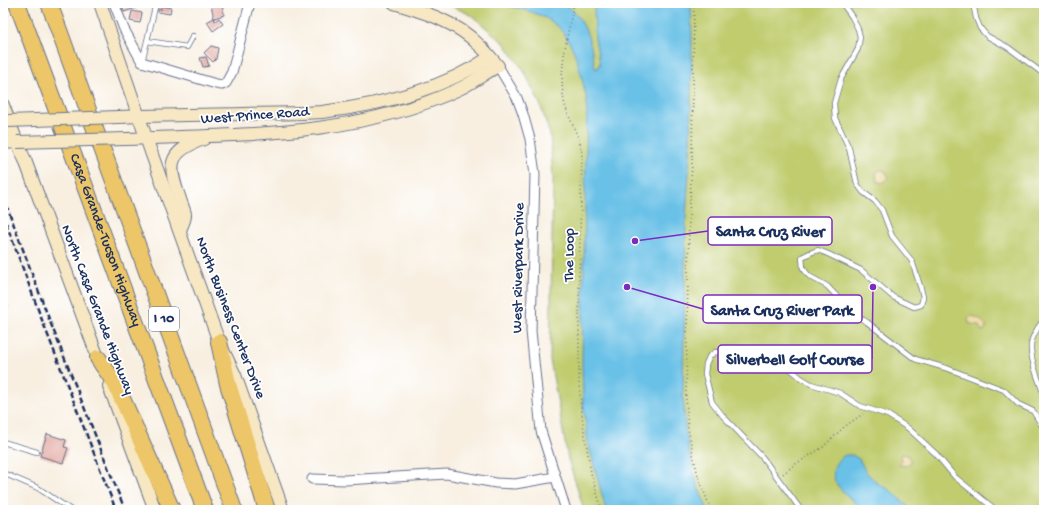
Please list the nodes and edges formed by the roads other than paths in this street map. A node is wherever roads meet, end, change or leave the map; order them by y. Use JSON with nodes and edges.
{"nodes":[{"id":1,"x":18,"y":3,"type":"edge"},
{"id":2,"x":49,"y":3,"type":"edge"},
{"id":3,"x":100,"y":3,"type":"edge"},
{"id":4,"x":114,"y":3,"type":"edge"},
{"id":5,"x":156,"y":3,"type":"edge"},
{"id":6,"x":250,"y":3,"type":"edge"},
{"id":7,"x":394,"y":3,"type":"edge"},
{"id":8,"x":842,"y":3,"type":"edge"},
{"id":9,"x":973,"y":3,"type":"edge"},
{"id":10,"x":193,"y":36,"type":"dead end"},
{"id":11,"x":147,"y":41,"type":"junction"},
{"id":12,"x":142,"y":62,"type":"junction"},
{"id":13,"x":494,"y":62,"type":"junction"},
{"id":14,"x":1044,"y":77,"type":"edge"},
{"id":15,"x":3,"y":105,"type":"edge"},
{"id":16,"x":140,"y":116,"type":"junction"},
{"id":17,"x":6,"y":121,"type":"edge"},
{"id":18,"x":212,"y":136,"type":"junction"},
{"id":19,"x":147,"y":138,"type":"junction"},
{"id":20,"x":17,"y":142,"type":"junction"},
{"id":21,"x":3,"y":143,"type":"edge"},
{"id":22,"x":180,"y":232,"type":"junction"},
{"id":23,"x":1044,"y":319,"type":"edge"},
{"id":24,"x":219,"y":342,"type":"junction"},
{"id":25,"x":98,"y":358,"type":"junction"},
{"id":26,"x":1044,"y":395,"type":"edge"},
{"id":27,"x":1044,"y":429,"type":"edge"},
{"id":28,"x":3,"y":442,"type":"edge"},
{"id":29,"x":37,"y":452,"type":"dead end"},
{"id":30,"x":3,"y":473,"type":"edge"},
{"id":31,"x":554,"y":477,"type":"junction"},
{"id":32,"x":312,"y":478,"type":"dead end"},
{"id":33,"x":72,"y":510,"type":"edge"},
{"id":34,"x":155,"y":510,"type":"edge"},
{"id":35,"x":172,"y":510,"type":"edge"},
{"id":36,"x":205,"y":510,"type":"edge"},
{"id":37,"x":234,"y":510,"type":"edge"},
{"id":38,"x":267,"y":510,"type":"edge"},
{"id":39,"x":283,"y":510,"type":"edge"},
{"id":40,"x":566,"y":510,"type":"edge"},
{"id":41,"x":801,"y":510,"type":"edge"},
{"id":42,"x":996,"y":510,"type":"edge"}],
"edges":[{"from":1,"to":36,"type":"highway","name":"Casa Grande-Tucson Highway","number":"I 10"},
{"from":2,"to":37,"type":"highway","name":"Casa Grande-Tucson Highway","number":"I 10"},
{"from":3,"to":16,"type":"main road","name":"North Business Center Drive"},
{"from":4,"to":12,"type":"street"},
{"from":5,"to":11,"type":"lane"},
{"from":6,"to":12,"type":"street"},
{"from":7,"to":13,"type":"main road"},
{"from":8,"to":27,"type":"lane"},
{"from":9,"to":14,"type":"lane"},
{"from":10,"to":11,"type":"lane"},
{"from":11,"to":12,"type":"lane"},
{"from":13,"to":16,"type":"main road","name":"West Prince Road"},
{"from":13,"to":18,"type":"main road","name":"West Prince Road"},
{"from":13,"to":31,"type":"street","name":"West Riverpark Drive"},
{"from":15,"to":17,"type":"main road","name":"North Casa Grande Highway"},
{"from":16,"to":17,"type":"main road","name":"West Prince Road","bridge":true},
{"from":16,"to":19,"type":"main road","name":"North Business Center Drive"},
{"from":17,"to":20,"type":"main road","name":"North Casa Grande Highway"},
{"from":18,"to":19,"type":"main road","name":"West Prince Road"},
{"from":18,"to":22,"type":"main road"},
{"from":19,"to":20,"type":"main road","name":"West Prince Road","bridge":true},
{"from":19,"to":22,"type":"main road","name":"North Business Center Drive"},
{"from":20,"to":21,"type":"main road","name":"West Prince Road"},
{"from":20,"to":25,"type":"main road","name":"North Casa Grande Highway"},
{"from":22,"to":24,"type":"main road","name":"North Business Center Drive"},
{"from":23,"to":26,"type":"lane"},
{"from":24,"to":38,"type":"highway"},
{"from":24,"to":39,"type":"main road","name":"North Business Center Drive"},
{"from":25,"to":34,"type":"main road","name":"North Casa Grande Highway"},
{"from":25,"to":35,"type":"highway"},
{"from":28,"to":29,"type":"lane"},
{"from":30,"to":33,"type":"lane"},
{"from":31,"to":32,"type":"street"},
{"from":31,"to":40,"type":"street","name":"West Riverpark Drive"},
{"from":41,"to":42,"type":"lane"}]}
